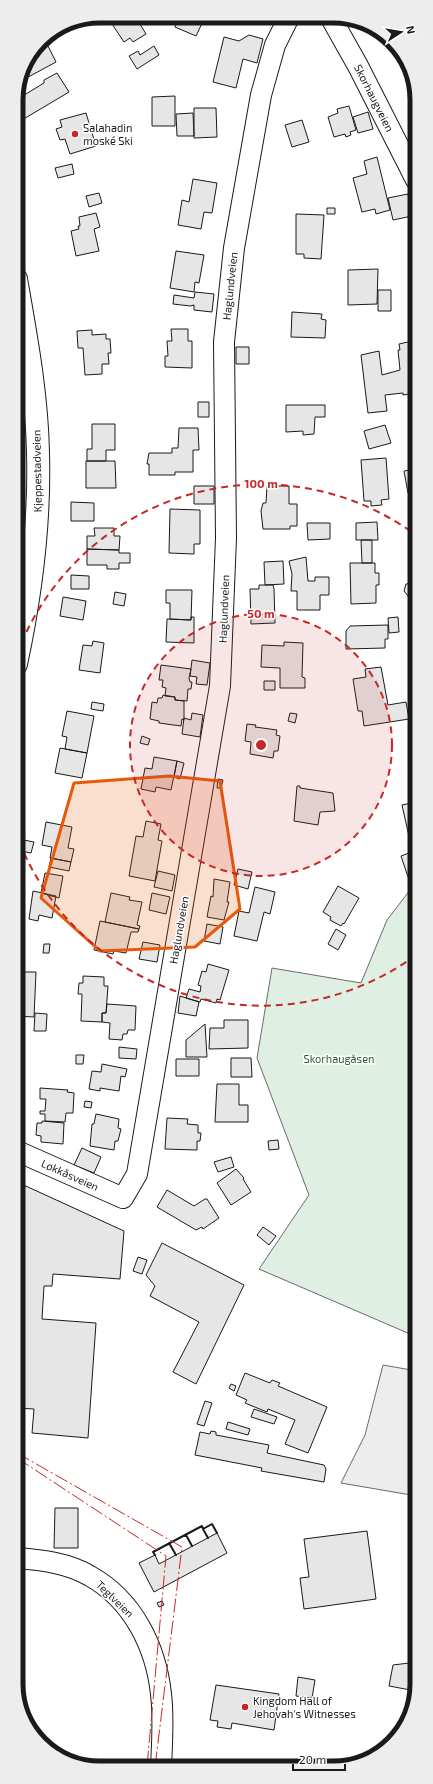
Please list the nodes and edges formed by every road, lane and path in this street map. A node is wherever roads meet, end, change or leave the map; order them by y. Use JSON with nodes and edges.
{"nodes":[{"id":1,"x":286,"y":23,"type":"edge"},
{"id":2,"x":334,"y":23,"type":"edge"},
{"id":3,"x":410,"y":168,"type":"edge"},
{"id":4,"x":23,"y":320,"type":"edge"},
{"id":5,"x":23,"y":629,"type":"edge"},
{"id":6,"x":23,"y":1154,"type":"edge"},
{"id":7,"x":123,"y":1198,"type":"joint"},
{"id":8,"x":23,"y":1559,"type":"edge"},
{"id":9,"x":161,"y":1761,"type":"edge"}],
"edges":[{"from":1,"to":7,"type":"street","name":"Haglundveien"},
{"from":2,"to":3,"type":"street","name":"Skorhaugveien"},
{"from":4,"to":5,"type":"main road","name":"Kjeppestadveien"},
{"from":6,"to":7,"type":"street","name":"Løkkåsveien"},
{"from":8,"to":9,"type":"street","name":"Teglveien"}]}
